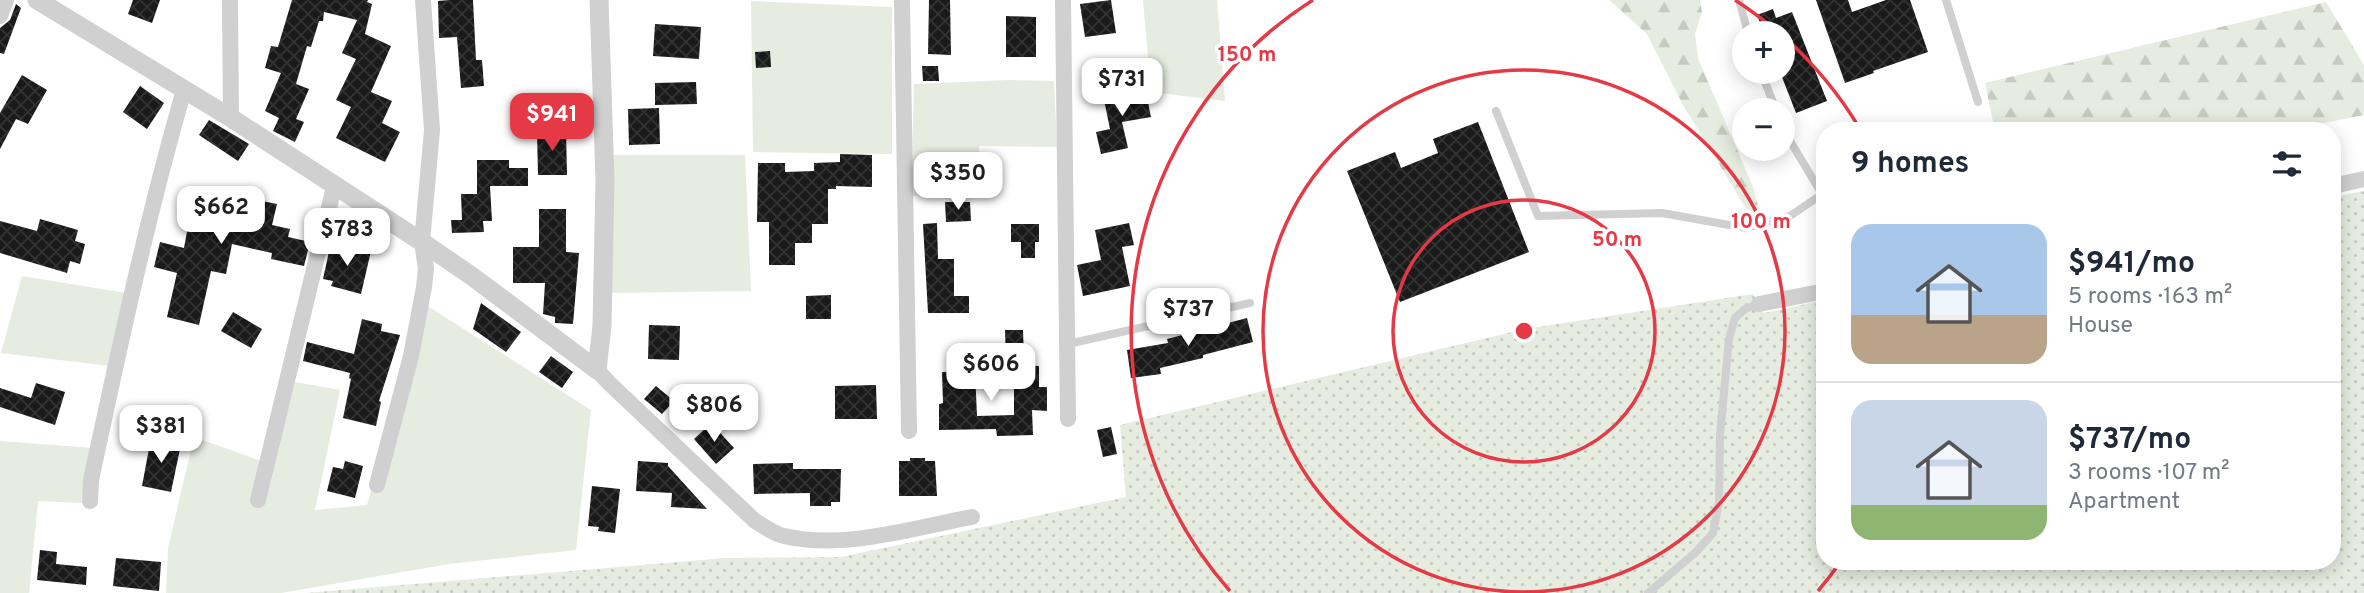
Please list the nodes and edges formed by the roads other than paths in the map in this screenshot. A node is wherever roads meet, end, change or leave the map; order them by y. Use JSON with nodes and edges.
{"nodes":[{"id":1,"x":6,"y":0,"type":"edge"},
{"id":2,"x":37,"y":0,"type":"edge"},
{"id":3,"x":230,"y":0,"type":"edge"},
{"id":4,"x":424,"y":0,"type":"edge"},
{"id":5,"x":599,"y":0,"type":"edge"},
{"id":6,"x":902,"y":0,"type":"edge"},
{"id":7,"x":1063,"y":0,"type":"edge"},
{"id":8,"x":1739,"y":0,"type":"edge"},
{"id":9,"x":1946,"y":0,"type":"edge"},
{"id":10,"x":0,"y":16,"type":"edge"},
{"id":11,"x":1745,"y":21,"type":"edge"},
{"id":12,"x":184,"y":90,"type":"junction"},
{"id":13,"x":1979,"y":102,"type":"dead end"},
{"id":14,"x":1496,"y":111,"type":"dead end"},
{"id":15,"x":231,"y":118,"type":"junction"},
{"id":16,"x":1795,"y":149,"type":"edge"},
{"id":17,"x":2364,"y":179,"type":"edge"},
{"id":18,"x":2341,"y":184,"type":"edge"},
{"id":19,"x":1816,"y":185,"type":"edge"},
{"id":20,"x":334,"y":187,"type":"junction"},
{"id":21,"x":1816,"y":201,"type":"edge"},
{"id":22,"x":422,"y":242,"type":"junction"},
{"id":23,"x":1816,"y":293,"type":"edge"},
{"id":24,"x":1250,"y":303,"type":"dead end"},
{"id":25,"x":1759,"y":304,"type":"joint"},
{"id":26,"x":1068,"y":344,"type":"junction"},
{"id":27,"x":597,"y":370,"type":"junction"},
{"id":28,"x":1068,"y":419,"type":"dead end"},
{"id":29,"x":909,"y":431,"type":"dead end"},
{"id":30,"x":377,"y":485,"type":"dead end"},
{"id":31,"x":258,"y":500,"type":"dead end"},
{"id":32,"x":90,"y":501,"type":"dead end"},
{"id":33,"x":972,"y":517,"type":"dead end"},
{"id":34,"x":1648,"y":593,"type":"edge"}],
"edges":[{"from":1,"to":10,"type":"street"},
{"from":2,"to":12,"type":"street"},
{"from":3,"to":15,"type":"street"},
{"from":4,"to":22,"type":"street"},
{"from":5,"to":27,"type":"street"},
{"from":6,"to":29,"type":"street"},
{"from":7,"to":26,"type":"street"},
{"from":8,"to":11,"type":"lane"},
{"from":9,"to":13,"type":"lane"},
{"from":12,"to":15,"type":"street"},
{"from":12,"to":32,"type":"street"},
{"from":14,"to":21,"type":"lane"},
{"from":15,"to":20,"type":"street"},
{"from":16,"to":19,"type":"lane"},
{"from":17,"to":18,"type":"street"},
{"from":20,"to":22,"type":"street"},
{"from":20,"to":31,"type":"street"},
{"from":22,"to":27,"type":"street"},
{"from":22,"to":30,"type":"street"},
{"from":23,"to":25,"type":"street"},
{"from":24,"to":26,"type":"lane"},
{"from":25,"to":34,"type":"lane"},
{"from":26,"to":28,"type":"street"},
{"from":27,"to":33,"type":"street"}]}
